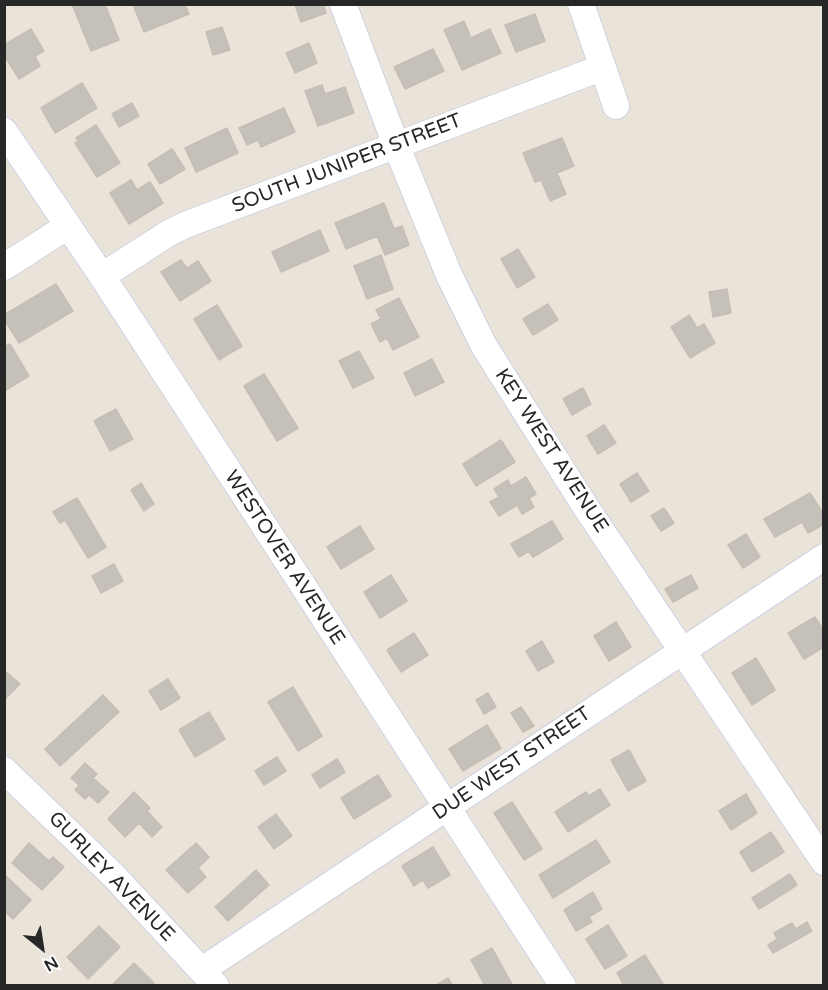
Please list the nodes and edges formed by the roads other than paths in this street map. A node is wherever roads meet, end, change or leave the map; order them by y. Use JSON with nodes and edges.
{"nodes":[{"id":1,"x":343,"y":4,"type":"edge"},
{"id":2,"x":581,"y":4,"type":"edge"},
{"id":3,"x":601,"y":68,"type":"junction"},
{"id":4,"x":616,"y":106,"type":"dead end"},
{"id":5,"x":4,"y":131,"type":"edge"},
{"id":6,"x":396,"y":145,"type":"junction"},
{"id":7,"x":68,"y":226,"type":"junction"},
{"id":8,"x":4,"y":267,"type":"edge"},
{"id":9,"x":102,"y":276,"type":"junction"},
{"id":10,"x":824,"y":557,"type":"edge"},
{"id":11,"x":682,"y":650,"type":"junction"},
{"id":12,"x":7,"y":777,"type":"edge"},
{"id":13,"x":446,"y":808,"type":"junction"},
{"id":14,"x":824,"y":862,"type":"edge"},
{"id":15,"x":209,"y":978,"type":"edge"},
{"id":16,"x":563,"y":986,"type":"edge"}],
"edges":[{"from":1,"to":6,"type":"street","name":"KEY WEST AVENUE"},
{"from":2,"to":3,"type":"street"},
{"from":3,"to":4,"type":"street"},
{"from":3,"to":6,"type":"street","name":"SOUTH JUNIPER STREET"},
{"from":5,"to":7,"type":"street","name":"WESTOVER AVENUE"},
{"from":6,"to":9,"type":"street","name":"SOUTH JUNIPER STREET"},
{"from":6,"to":11,"type":"street","name":"KEY WEST AVENUE"},
{"from":7,"to":8,"type":"street"},
{"from":7,"to":9,"type":"street","name":"WESTOVER AVENUE"},
{"from":9,"to":13,"type":"street","name":"WESTOVER AVENUE"},
{"from":10,"to":11,"type":"street","name":"DUE WEST STREET"},
{"from":11,"to":13,"type":"street","name":"DUE WEST STREET"},
{"from":11,"to":14,"type":"street","name":"KEY WEST AVENUE"},
{"from":12,"to":15,"type":"street","name":"GURLEY AVENUE"},
{"from":13,"to":15,"type":"street","name":"DUE WEST STREET"},
{"from":13,"to":16,"type":"street","name":"WESTOVER AVENUE"}]}
